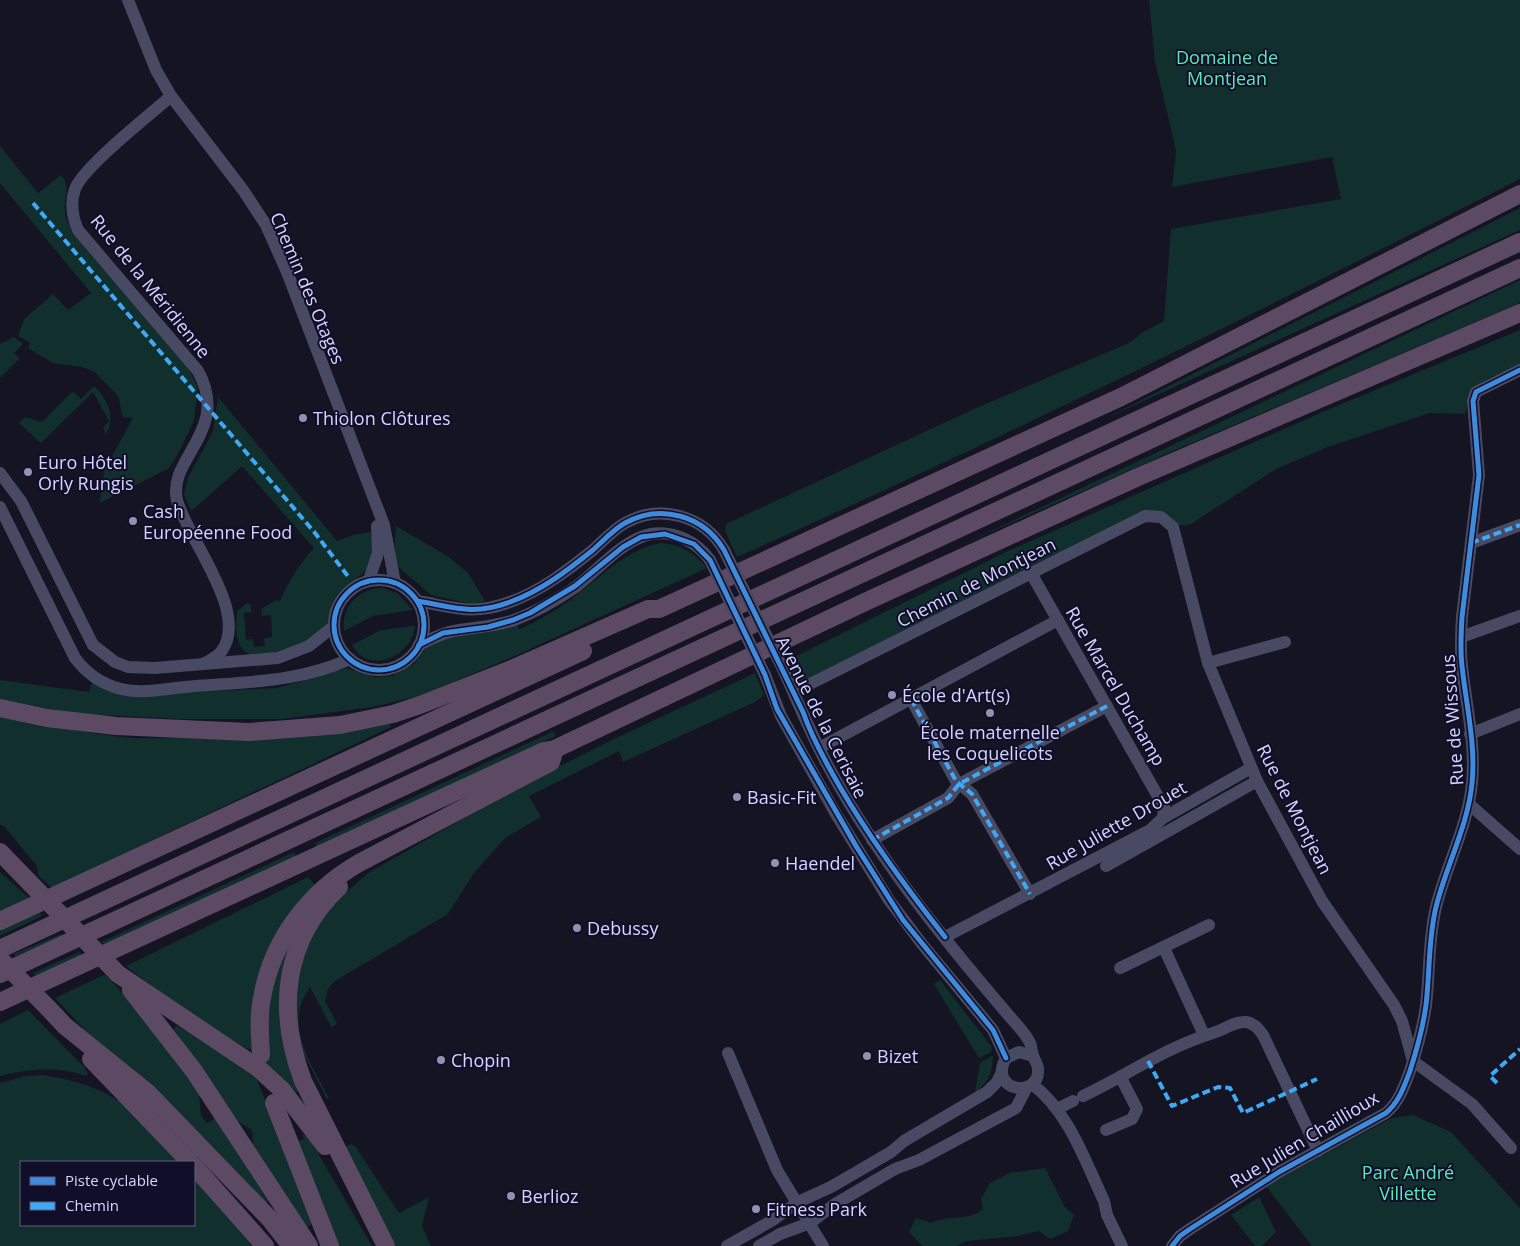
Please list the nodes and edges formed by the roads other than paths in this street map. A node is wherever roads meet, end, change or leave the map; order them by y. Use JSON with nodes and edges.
{"nodes":[{"id":1,"x":128,"y":0,"type":"edge"},
{"id":2,"x":171,"y":96,"type":"junction"},
{"id":3,"x":1520,"y":194,"type":"edge"},
{"id":4,"x":1520,"y":242,"type":"edge"},
{"id":5,"x":1520,"y":268,"type":"edge"},
{"id":6,"x":1520,"y":313,"type":"edge"},
{"id":7,"x":1520,"y":370,"type":"edge"},
{"id":8,"x":0,"y":473,"type":"edge"},
{"id":9,"x":372,"y":499,"type":"junction"},
{"id":10,"x":0,"y":507,"type":"edge"},
{"id":11,"x":1520,"y":525,"type":"edge"},
{"id":12,"x":1173,"y":527,"type":"joint"},
{"id":13,"x":1471,"y":543,"type":"junction"},
{"id":14,"x":1032,"y":573,"type":"junction"},
{"id":15,"x":369,"y":580,"type":"junction"},
{"id":16,"x":395,"y":583,"type":"junction"},
{"id":17,"x":417,"y":600,"type":"junction"},
{"id":18,"x":659,"y":609,"type":"junction"},
{"id":19,"x":1520,"y":616,"type":"edge"},
{"id":20,"x":1058,"y":620,"type":"junction"},
{"id":21,"x":334,"y":626,"type":"junction"},
{"id":22,"x":228,"y":634,"type":"junction"},
{"id":23,"x":1461,"y":637,"type":"junction"},
{"id":24,"x":1285,"y":642,"type":"dead end"},
{"id":25,"x":419,"y":645,"type":"junction"},
{"id":26,"x":350,"y":659,"type":"junction"},
{"id":27,"x":242,"y":660,"type":"junction"},
{"id":28,"x":205,"y":663,"type":"junction"},
{"id":29,"x":1208,"y":663,"type":"junction"},
{"id":30,"x":794,"y":692,"type":"junction"},
{"id":31,"x":911,"y":700,"type":"junction"},
{"id":32,"x":1107,"y":706,"type":"junction"},
{"id":33,"x":0,"y":708,"type":"edge"},
{"id":34,"x":1520,"y":714,"type":"edge"},
{"id":35,"x":1470,"y":734,"type":"junction"},
{"id":36,"x":819,"y":748,"type":"junction"},
{"id":37,"x":555,"y":749,"type":"junction"},
{"id":38,"x":1252,"y":768,"type":"junction"},
{"id":39,"x":1257,"y":781,"type":"junction"},
{"id":40,"x":959,"y":784,"type":"junction"},
{"id":41,"x":1469,"y":804,"type":"junction"},
{"id":42,"x":1163,"y":818,"type":"junction"},
{"id":43,"x":872,"y":840,"type":"junction"},
{"id":44,"x":385,"y":849,"type":"junction"},
{"id":45,"x":1520,"y":849,"type":"edge"},
{"id":46,"x":0,"y":852,"type":"edge"},
{"id":47,"x":1106,"y":866,"type":"dead end"},
{"id":48,"x":1030,"y":894,"type":"junction"},
{"id":49,"x":0,"y":921,"type":"edge"},
{"id":50,"x":1209,"y":925,"type":"dead end"},
{"id":51,"x":942,"y":934,"type":"junction"},
{"id":52,"x":922,"y":944,"type":"junction"},
{"id":53,"x":1164,"y":948,"type":"junction"},
{"id":54,"x":0,"y":949,"type":"edge"},
{"id":55,"x":0,"y":959,"type":"edge"},
{"id":56,"x":1120,"y":968,"type":"dead end"},
{"id":57,"x":0,"y":974,"type":"edge"},
{"id":58,"x":118,"y":974,"type":"junction"},
{"id":59,"x":49,"y":982,"type":"junction"},
{"id":60,"x":0,"y":1002,"type":"edge"},
{"id":61,"x":0,"y":1007,"type":"edge"},
{"id":62,"x":65,"y":1026,"type":"junction"},
{"id":63,"x":1204,"y":1035,"type":"junction"},
{"id":64,"x":728,"y":1052,"type":"dead end"},
{"id":65,"x":261,"y":1055,"type":"dead end"},
{"id":66,"x":1033,"y":1056,"type":"junction"},
{"id":67,"x":1006,"y":1058,"type":"junction"},
{"id":68,"x":1413,"y":1061,"type":"junction"},
{"id":69,"x":1002,"y":1072,"type":"junction"},
{"id":70,"x":1121,"y":1078,"type":"junction"},
{"id":71,"x":1030,"y":1086,"type":"junction"},
{"id":72,"x":274,"y":1104,"type":"dead end"},
{"id":73,"x":1057,"y":1109,"type":"junction"},
{"id":74,"x":1106,"y":1130,"type":"dead end"},
{"id":75,"x":1511,"y":1148,"type":"dead end"},
{"id":76,"x":1318,"y":1151,"type":"junction"},
{"id":77,"x":189,"y":1161,"type":"edge"},
{"id":78,"x":195,"y":1167,"type":"edge"},
{"id":79,"x":362,"y":1202,"type":"junction"},
{"id":80,"x":798,"y":1202,"type":"junction"},
{"id":81,"x":810,"y":1223,"type":"junction"},
{"id":82,"x":1190,"y":1229,"type":"junction"},
{"id":83,"x":265,"y":1246,"type":"edge"},
{"id":84,"x":291,"y":1246,"type":"edge"},
{"id":85,"x":309,"y":1246,"type":"edge"},
{"id":86,"x":330,"y":1246,"type":"edge"},
{"id":87,"x":386,"y":1246,"type":"edge"},
{"id":88,"x":726,"y":1246,"type":"edge"},
{"id":89,"x":759,"y":1246,"type":"edge"},
{"id":90,"x":824,"y":1246,"type":"edge"},
{"id":91,"x":1122,"y":1246,"type":"edge"},
{"id":92,"x":1172,"y":1246,"type":"edge"},
{"id":93,"x":1182,"y":1246,"type":"edge"}],
"edges":[{"from":1,"to":2,"type":"street","name":"Chemin des Otages"},
{"from":2,"to":9,"type":"street","name":"Chemin des Otages"},
{"from":2,"to":22,"type":"street","name":"Rue de la Méridienne"},
{"from":3,"to":18,"type":"highway"},
{"from":4,"to":54,"type":"highway"},
{"from":5,"to":57,"type":"highway"},
{"from":6,"to":37,"type":"highway"},
{"from":7,"to":13,"type":"street","name":"Rue de Wissous"},
{"from":8,"to":28,"type":"street"},
{"from":9,"to":15,"type":"street","name":"Chemin des Otages"},
{"from":9,"to":16,"type":"street","name":"Chemin des Otages"},
{"from":10,"to":26,"type":"street"},
{"from":11,"to":13,"type":"street"},
{"from":12,"to":14,"type":"street","name":"Chemin de Montjean"},
{"from":12,"to":29,"type":"street","name":"Rue de Montjean"},
{"from":13,"to":23,"type":"street","name":"Rue de Wissous"},
{"from":14,"to":20,"type":"street","name":"Rue Marcel Duchamp"},
{"from":14,"to":30,"type":"street","name":"Chemin de Montjean"},
{"from":15,"to":16,"type":"street"},
{"from":15,"to":21,"type":"street"},
{"from":16,"to":17,"type":"street"},
{"from":17,"to":25,"type":"street"},
{"from":17,"to":30,"type":"street","name":"Avenue de la Cerisaie","bridge":true},
{"from":18,"to":33,"type":"highway"},
{"from":18,"to":49,"type":"highway"},
{"from":19,"to":23,"type":"street"},
{"from":20,"to":31,"type":"street"},
{"from":20,"to":32,"type":"street","name":"Rue Marcel Duchamp"},
{"from":21,"to":26,"type":"street"},
{"from":21,"to":27,"type":"street"},
{"from":22,"to":27,"type":"street","name":"Rue de la Méridienne"},
{"from":22,"to":28,"type":"street"},
{"from":23,"to":35,"type":"street","name":"Rue de Wissous"},
{"from":24,"to":29,"type":"street"},
{"from":25,"to":26,"type":"street"},
{"from":25,"to":52,"type":"street","name":"Avenue de la Cerisaie","bridge":true},
{"from":27,"to":28,"type":"street"},
{"from":29,"to":38,"type":"street","name":"Rue de Montjean"},
{"from":30,"to":36,"type":"street","name":"Avenue de la Cerisaie"},
{"from":31,"to":36,"type":"street"},
{"from":31,"to":40,"type":"street"},
{"from":32,"to":40,"type":"street"},
{"from":32,"to":42,"type":"street","name":"Rue Marcel Duchamp"},
{"from":34,"to":35,"type":"street"},
{"from":35,"to":41,"type":"street","name":"Rue de Wissous"},
{"from":36,"to":43,"type":"street","name":"Avenue de la Cerisaie"},
{"from":37,"to":44,"type":"highway"},
{"from":37,"to":59,"type":"highway"},
{"from":38,"to":39,"type":"street","name":"Rue de Montjean"},
{"from":38,"to":42,"type":"street","name":"Rue Juliette Drouet"},
{"from":39,"to":47,"type":"street"},
{"from":39,"to":68,"type":"street","name":"Rue de Montjean"},
{"from":40,"to":43,"type":"street"},
{"from":40,"to":48,"type":"street"},
{"from":41,"to":45,"type":"street"},
{"from":41,"to":68,"type":"street","name":"Rue de Wissous"},
{"from":42,"to":48,"type":"street","name":"Rue Juliette Drouet"},
{"from":43,"to":51,"type":"street","name":"Avenue de la Cerisaie"},
{"from":44,"to":65,"type":"highway"},
{"from":44,"to":79,"type":"highway"},
{"from":46,"to":58,"type":"highway","bridge":true},
{"from":48,"to":51,"type":"street","name":"Rue Juliette Drouet"},
{"from":50,"to":53,"type":"street"},
{"from":51,"to":52,"type":"street","name":"Rue Juliette Drouet"},
{"from":51,"to":66,"type":"street","name":"Avenue de la Cerisaie"},
{"from":52,"to":67,"type":"street","name":"Avenue de la Cerisaie"},
{"from":53,"to":56,"type":"street"},
{"from":53,"to":63,"type":"street"},
{"from":55,"to":62,"type":"highway","bridge":true},
{"from":58,"to":79,"type":"highway"},
{"from":58,"to":85,"type":"highway"},
{"from":59,"to":60,"type":"highway"},
{"from":59,"to":61,"type":"highway"},
{"from":62,"to":77,"type":"highway"},
{"from":62,"to":84,"type":"highway"},
{"from":63,"to":70,"type":"street"},
{"from":63,"to":76,"type":"street"},
{"from":64,"to":80,"type":"street"},
{"from":66,"to":67,"type":"street"},
{"from":66,"to":71,"type":"street"},
{"from":67,"to":69,"type":"street"},
{"from":68,"to":75,"type":"street"},
{"from":68,"to":76,"type":"street","name":"Rue Julien Chaillioux"},
{"from":69,"to":71,"type":"street"},
{"from":69,"to":80,"type":"street"},
{"from":70,"to":73,"type":"street"},
{"from":70,"to":74,"type":"street"},
{"from":71,"to":73,"type":"street"},
{"from":71,"to":81,"type":"street"},
{"from":72,"to":86,"type":"highway"},
{"from":73,"to":91,"type":"street"},
{"from":76,"to":82,"type":"street","name":"Rue Julien Chaillioux"},
{"from":78,"to":83,"type":"highway"},
{"from":79,"to":87,"type":"highway"},
{"from":80,"to":81,"type":"street"},
{"from":80,"to":88,"type":"street"},
{"from":81,"to":89,"type":"street"},
{"from":81,"to":90,"type":"street"},
{"from":82,"to":92,"type":"street","name":"Rue Julien Chaillioux"},
{"from":82,"to":93,"type":"street"}]}
